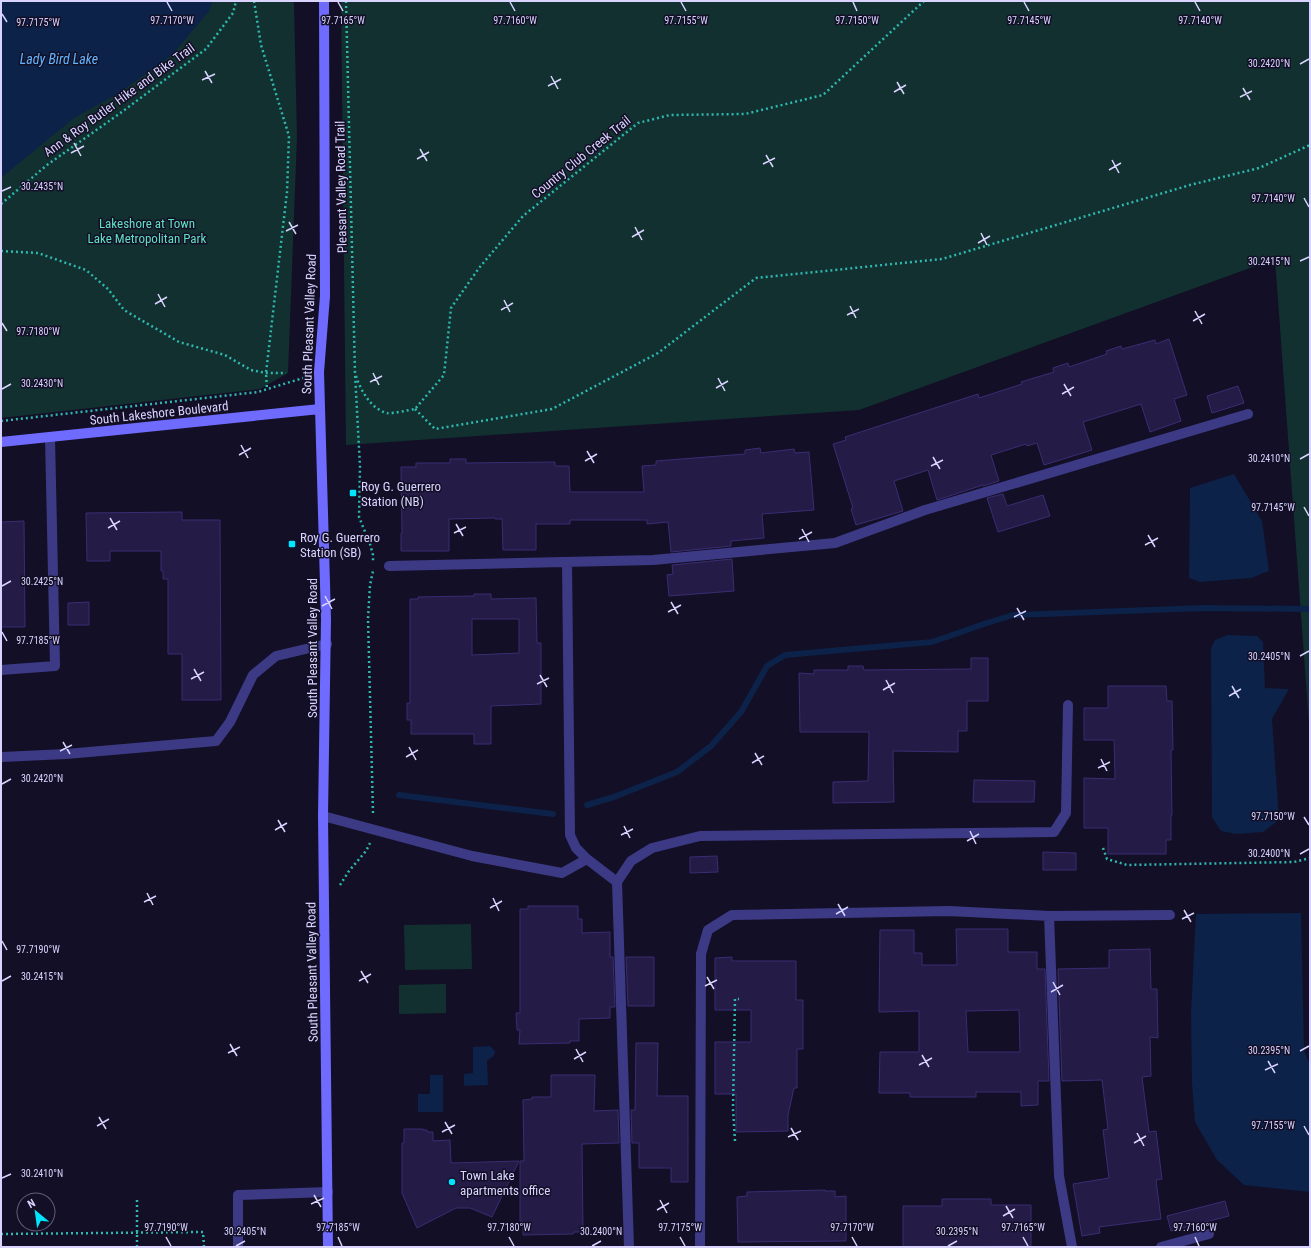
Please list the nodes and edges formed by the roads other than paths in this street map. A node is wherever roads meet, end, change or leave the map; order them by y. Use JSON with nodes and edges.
{"nodes":[{"id":1,"x":324,"y":1,"type":"edge"},
{"id":2,"x":320,"y":410,"type":"junction"},
{"id":3,"x":1248,"y":414,"type":"dead end"},
{"id":4,"x":50,"y":437,"type":"junction"},
{"id":5,"x":1,"y":442,"type":"edge"},
{"id":6,"x":567,"y":562,"type":"junction"},
{"id":7,"x":389,"y":566,"type":"dead end"},
{"id":8,"x":327,"y":644,"type":"junction"},
{"id":9,"x":1,"y":670,"type":"edge"},
{"id":10,"x":1068,"y":705,"type":"dead end"},
{"id":11,"x":2,"y":757,"type":"edge"},
{"id":12,"x":323,"y":816,"type":"junction"},
{"id":13,"x":587,"y":859,"type":"junction"},
{"id":14,"x":617,"y":882,"type":"junction"},
{"id":15,"x":1170,"y":915,"type":"dead end"},
{"id":16,"x":1049,"y":916,"type":"junction"},
{"id":17,"x":328,"y":1192,"type":"junction"},
{"id":18,"x":1209,"y":1234,"type":"dead end"},
{"id":19,"x":238,"y":1247,"type":"edge"},
{"id":20,"x":328,"y":1247,"type":"edge"},
{"id":21,"x":629,"y":1247,"type":"edge"},
{"id":22,"x":700,"y":1247,"type":"edge"},
{"id":23,"x":1072,"y":1247,"type":"edge"},
{"id":24,"x":1162,"y":1247,"type":"edge"}],
"edges":[{"from":1,"to":2,"type":"main road","name":"South Pleasant Valley Road"},
{"from":2,"to":4,"type":"main road","name":"South Lakeshore Boulevard"},
{"from":2,"to":8,"type":"main road","name":"South Pleasant Valley Road"},
{"from":3,"to":6,"type":"lane"},
{"from":4,"to":5,"type":"main road","name":"South Lakeshore Boulevard"},
{"from":4,"to":9,"type":"lane"},
{"from":6,"to":7,"type":"lane"},
{"from":6,"to":13,"type":"lane"},
{"from":8,"to":11,"type":"lane"},
{"from":8,"to":12,"type":"main road","name":"South Pleasant Valley Road"},
{"from":10,"to":14,"type":"lane"},
{"from":12,"to":13,"type":"lane"},
{"from":12,"to":17,"type":"main road","name":"South Pleasant Valley Road"},
{"from":13,"to":14,"type":"lane"},
{"from":14,"to":21,"type":"lane"},
{"from":15,"to":16,"type":"lane"},
{"from":16,"to":22,"type":"lane"},
{"from":16,"to":23,"type":"lane"},
{"from":17,"to":19,"type":"lane"},
{"from":17,"to":20,"type":"main road","name":"South Pleasant Valley Road"},
{"from":18,"to":24,"type":"lane"}]}
